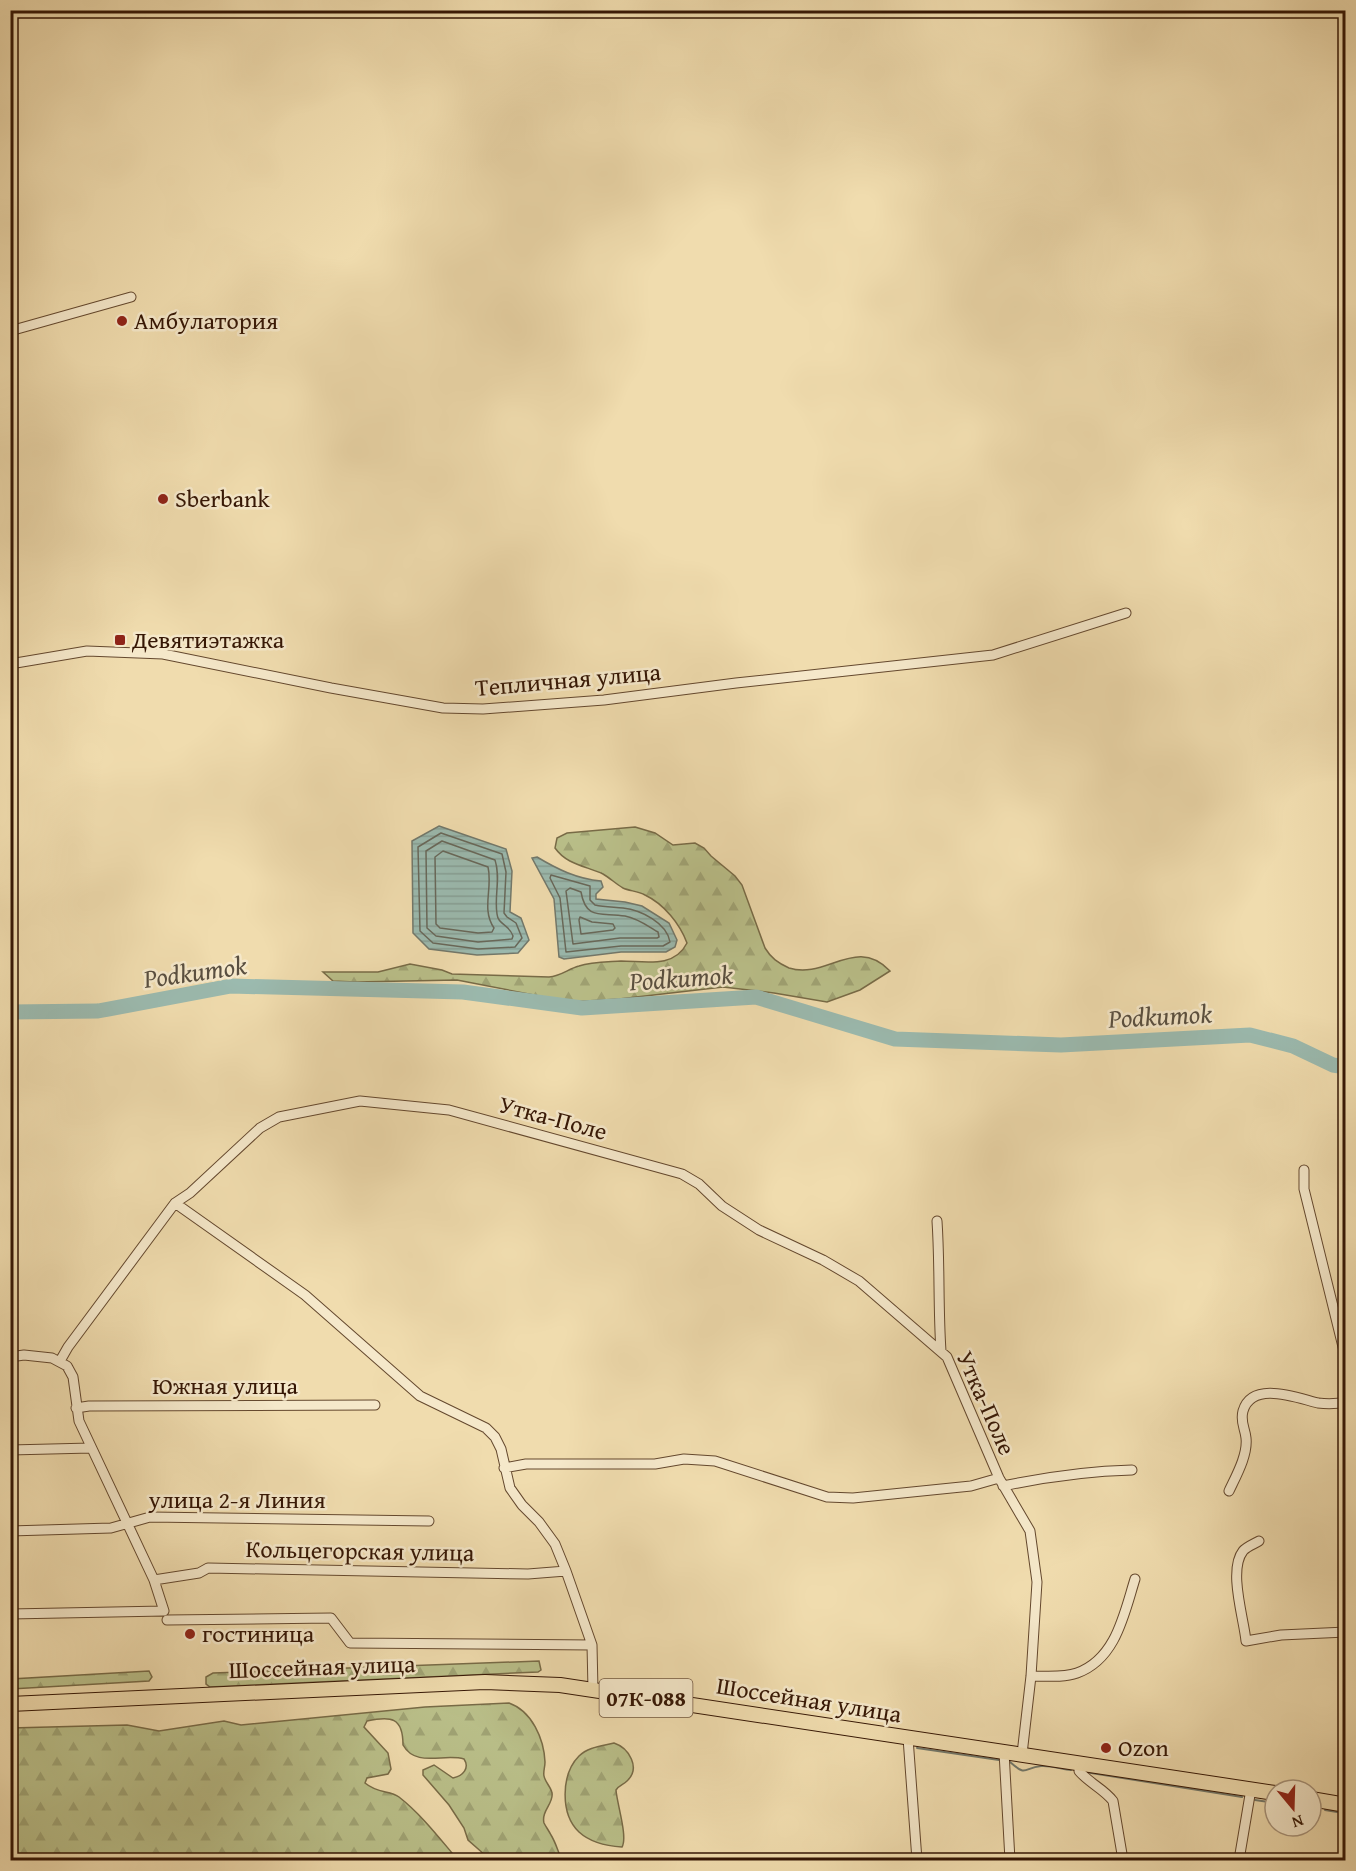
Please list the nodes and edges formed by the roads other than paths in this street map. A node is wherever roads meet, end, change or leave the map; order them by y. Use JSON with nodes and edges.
{"nodes":[{"id":1,"x":29,"y":10,"type":"edge"},
{"id":2,"x":10,"y":15,"type":"edge"},
{"id":3,"x":131,"y":297,"type":"dead end"},
{"id":4,"x":10,"y":331,"type":"edge"},
{"id":5,"x":1126,"y":613,"type":"dead end"},
{"id":6,"x":10,"y":664,"type":"edge"},
{"id":7,"x":1304,"y":1170,"type":"dead end"},
{"id":8,"x":176,"y":1203,"type":"junction"},
{"id":9,"x":937,"y":1221,"type":"dead end"},
{"id":10,"x":941,"y":1351,"type":"junction"},
{"id":11,"x":10,"y":1357,"type":"edge"},
{"id":12,"x":1346,"y":1359,"type":"edge"},
{"id":13,"x":60,"y":1361,"type":"junction"},
{"id":14,"x":1346,"y":1402,"type":"edge"},
{"id":15,"x":375,"y":1405,"type":"dead end"},
{"id":16,"x":76,"y":1408,"type":"junction"},
{"id":17,"x":91,"y":1448,"type":"junction"},
{"id":18,"x":10,"y":1450,"type":"edge"},
{"id":19,"x":504,"y":1468,"type":"junction"},
{"id":20,"x":1132,"y":1470,"type":"dead end"},
{"id":21,"x":1001,"y":1482,"type":"junction"},
{"id":22,"x":1229,"y":1491,"type":"dead end"},
{"id":23,"x":429,"y":1521,"type":"dead end"},
{"id":24,"x":128,"y":1523,"type":"junction"},
{"id":25,"x":10,"y":1531,"type":"edge"},
{"id":26,"x":1258,"y":1541,"type":"dead end"},
{"id":27,"x":566,"y":1571,"type":"junction"},
{"id":28,"x":1135,"y":1579,"type":"dead end"},
{"id":29,"x":154,"y":1580,"type":"junction"},
{"id":30,"x":10,"y":1614,"type":"edge"},
{"id":31,"x":165,"y":1616,"type":"junction"},
{"id":32,"x":1346,"y":1632,"type":"edge"},
{"id":33,"x":592,"y":1645,"type":"junction"},
{"id":34,"x":1031,"y":1676,"type":"junction"},
{"id":35,"x":593,"y":1690,"type":"junction"},
{"id":36,"x":10,"y":1704,"type":"edge"},
{"id":37,"x":908,"y":1738,"type":"junction"},
{"id":38,"x":1004,"y":1752,"type":"junction"},
{"id":39,"x":1022,"y":1754,"type":"junction"},
{"id":40,"x":1080,"y":1762,"type":"junction"},
{"id":41,"x":1251,"y":1789,"type":"junction"},
{"id":42,"x":1263,"y":1791,"type":"edge"},
{"id":43,"x":1323,"y":1801,"type":"edge"},
{"id":44,"x":1346,"y":1805,"type":"edge"},
{"id":45,"x":1346,"y":1847,"type":"edge"},
{"id":46,"x":917,"y":1860,"type":"edge"},
{"id":47,"x":1010,"y":1860,"type":"edge"},
{"id":48,"x":1123,"y":1860,"type":"edge"},
{"id":49,"x":1239,"y":1860,"type":"edge"},
{"id":50,"x":1343,"y":1860,"type":"edge"}],
"edges":[{"from":1,"to":2,"type":"street"},
{"from":3,"to":4,"type":"street"},
{"from":5,"to":6,"type":"street","name":"Тепличная улица"},
{"from":7,"to":12,"type":"street"},
{"from":8,"to":10,"type":"street","name":"Утка-Поле"},
{"from":8,"to":13,"type":"street","name":"Утка-Поле"},
{"from":8,"to":19,"type":"street"},
{"from":9,"to":10,"type":"street"},
{"from":10,"to":21,"type":"street","name":"Утка-Поле"},
{"from":11,"to":13,"type":"street"},
{"from":13,"to":16,"type":"street"},
{"from":14,"to":22,"type":"street"},
{"from":15,"to":16,"type":"street","name":"Южная улица"},
{"from":16,"to":17,"type":"street"},
{"from":17,"to":18,"type":"street"},
{"from":17,"to":24,"type":"street"},
{"from":19,"to":21,"type":"street"},
{"from":19,"to":27,"type":"street"},
{"from":20,"to":21,"type":"street"},
{"from":21,"to":34,"type":"street","name":"Утка-Поле"},
{"from":23,"to":24,"type":"street","name":"улица 2-я Линия"},
{"from":24,"to":25,"type":"street","name":"улица 2-я Линия"},
{"from":24,"to":29,"type":"street"},
{"from":26,"to":32,"type":"street"},
{"from":27,"to":29,"type":"street","name":"Кольцегорская улица"},
{"from":27,"to":33,"type":"street"},
{"from":28,"to":34,"type":"street"},
{"from":29,"to":31,"type":"street"},
{"from":30,"to":31,"type":"street"},
{"from":31,"to":33,"type":"street","name":"Шоссейная улица"},
{"from":33,"to":35,"type":"street"},
{"from":34,"to":39,"type":"street","name":"Утка-Поле"},
{"from":35,"to":36,"type":"main road","name":"Шоссейная улица","number":"07К-088"},
{"from":35,"to":37,"type":"main road","name":"Шоссейная улица","number":"07К-088"},
{"from":37,"to":38,"type":"main road","name":"Шоссейная улица","number":"07К-088"},
{"from":37,"to":46,"type":"street"},
{"from":38,"to":39,"type":"main road","name":"Шоссейная улица","number":"07К-088"},
{"from":38,"to":47,"type":"street"},
{"from":39,"to":40,"type":"main road","name":"Шоссейная улица","number":"07К-088"},
{"from":40,"to":41,"type":"main road","name":"Шоссейная улица","number":"07К-088"},
{"from":40,"to":48,"type":"street"},
{"from":41,"to":42,"type":"main road","name":"Шоссейная улица","number":"07К-088"},
{"from":41,"to":49,"type":"street"},
{"from":43,"to":44,"type":"main road"},
{"from":45,"to":50,"type":"street"}]}
